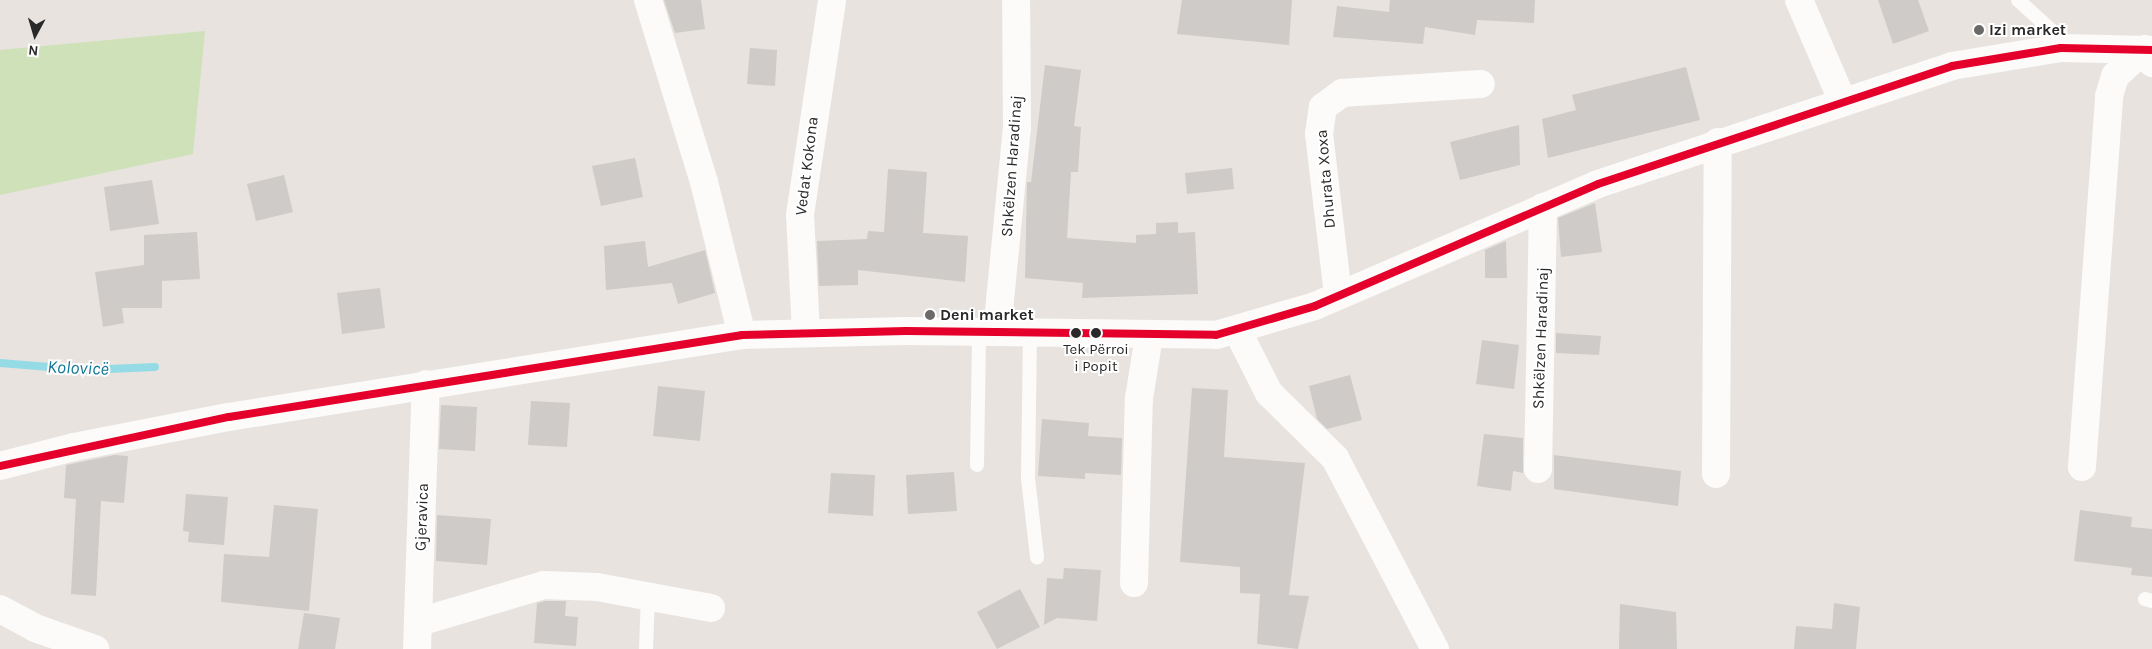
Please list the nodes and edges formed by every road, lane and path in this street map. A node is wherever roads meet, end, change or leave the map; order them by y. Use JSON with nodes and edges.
{"nodes":[{"id":1,"x":648,"y":0,"type":"edge"},
{"id":2,"x":832,"y":0,"type":"edge"},
{"id":3,"x":1016,"y":0,"type":"edge"},
{"id":4,"x":1799,"y":0,"type":"edge"},
{"id":5,"x":2018,"y":0,"type":"edge"},
{"id":6,"x":2061,"y":48,"type":"junction"},
{"id":7,"x":2150,"y":54,"type":"edge"},
{"id":8,"x":1481,"y":84,"type":"dead end"},
{"id":9,"x":1842,"y":100,"type":"junction"},
{"id":10,"x":1718,"y":142,"type":"junction"},
{"id":11,"x":1543,"y":207,"type":"junction"},
{"id":12,"x":1338,"y":295,"type":"junction"},
{"id":13,"x":1237,"y":330,"type":"junction"},
{"id":14,"x":988,"y":331,"type":"junction"},
{"id":15,"x":806,"y":334,"type":"junction"},
{"id":16,"x":1030,"y":334,"type":"junction"},
{"id":17,"x":742,"y":335,"type":"junction"},
{"id":18,"x":1149,"y":336,"type":"junction"},
{"id":19,"x":426,"y":384,"type":"junction"},
{"id":20,"x":977,"y":465,"type":"dead end"},
{"id":21,"x":0,"y":466,"type":"edge"},
{"id":22,"x":2082,"y":467,"type":"dead end"},
{"id":23,"x":1538,"y":469,"type":"dead end"},
{"id":24,"x":1716,"y":474,"type":"dead end"},
{"id":25,"x":1037,"y":557,"type":"dead end"},
{"id":26,"x":1134,"y":583,"type":"dead end"},
{"id":27,"x":648,"y":596,"type":"junction"},
{"id":28,"x":711,"y":608,"type":"dead end"},
{"id":29,"x":0,"y":609,"type":"edge"},
{"id":30,"x":419,"y":622,"type":"junction"},
{"id":31,"x":86,"y":644,"type":"edge"},
{"id":32,"x":417,"y":649,"type":"edge"},
{"id":33,"x":646,"y":649,"type":"edge"},
{"id":34,"x":1435,"y":649,"type":"edge"}],
"edges":[{"from":1,"to":17,"type":"street"},
{"from":2,"to":15,"type":"street","name":"Vedat Kokona"},
{"from":3,"to":14,"type":"street","name":"Shkëlzen Haradinaj"},
{"from":4,"to":9,"type":"street"},
{"from":5,"to":6,"type":"lane"},
{"from":6,"to":7,"type":"street"},
{"from":6,"to":9,"type":"street"},
{"from":7,"to":22,"type":"street"},
{"from":8,"to":12,"type":"street","name":"Dhurata Xoxa"},
{"from":9,"to":10,"type":"street"},
{"from":10,"to":11,"type":"street"},
{"from":10,"to":24,"type":"street"},
{"from":11,"to":12,"type":"street"},
{"from":11,"to":23,"type":"street","name":"Shkëlzen Haradinaj"},
{"from":12,"to":13,"type":"street"},
{"from":13,"to":18,"type":"street"},
{"from":13,"to":34,"type":"street"},
{"from":14,"to":15,"type":"street"},
{"from":14,"to":16,"type":"street"},
{"from":14,"to":20,"type":"lane"},
{"from":15,"to":17,"type":"street"},
{"from":16,"to":18,"type":"street"},
{"from":16,"to":25,"type":"lane"},
{"from":17,"to":19,"type":"street"},
{"from":18,"to":26,"type":"street"},
{"from":19,"to":21,"type":"street"},
{"from":19,"to":30,"type":"street","name":"Gjeravica"},
{"from":27,"to":28,"type":"street"},
{"from":27,"to":30,"type":"street"},
{"from":27,"to":33,"type":"lane"},
{"from":29,"to":31,"type":"street"},
{"from":30,"to":32,"type":"street","name":"Gjeravica"}]}
